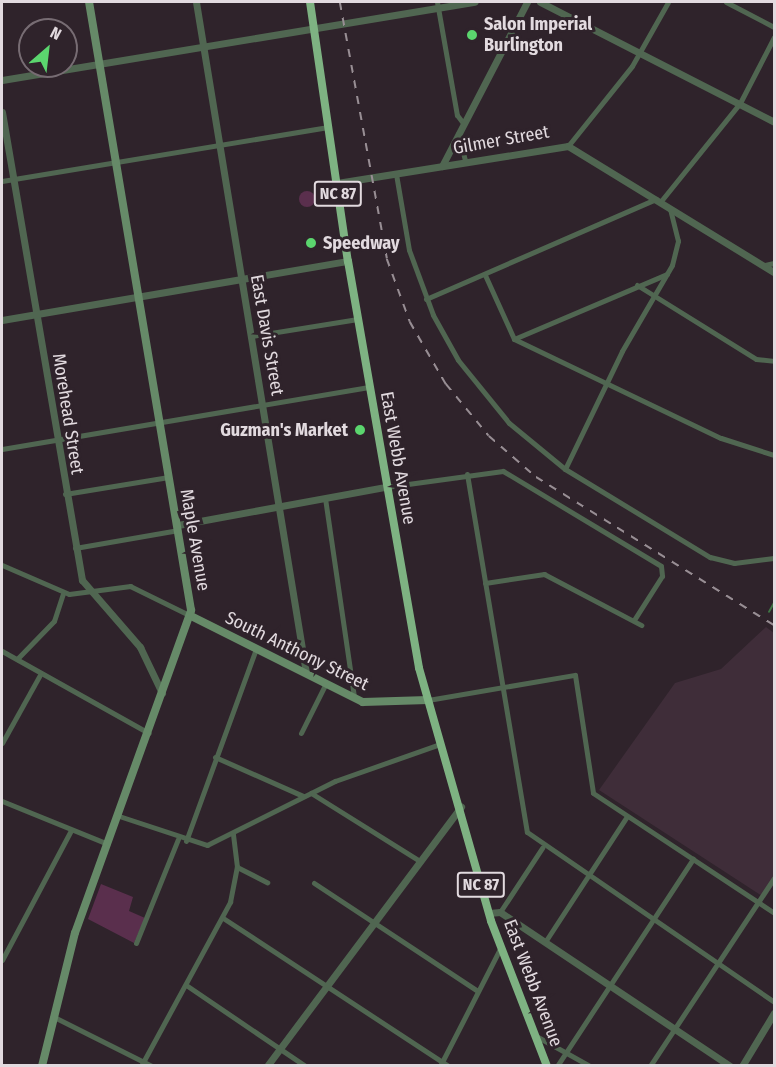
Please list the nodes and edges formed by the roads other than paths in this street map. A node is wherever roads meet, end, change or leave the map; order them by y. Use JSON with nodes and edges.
{"nodes":[{"id":1,"x":89,"y":2,"type":"edge"},
{"id":2,"x":196,"y":2,"type":"edge"},
{"id":3,"x":310,"y":2,"type":"edge"},
{"id":4,"x":475,"y":2,"type":"edge"},
{"id":5,"x":527,"y":2,"type":"edge"},
{"id":6,"x":540,"y":2,"type":"edge"},
{"id":7,"x":668,"y":2,"type":"edge"},
{"id":8,"x":726,"y":2,"type":"edge"},
{"id":9,"x":438,"y":4,"type":"edge"},
{"id":10,"x":313,"y":27,"type":"junction"},
{"id":11,"x":774,"y":27,"type":"edge"},
{"id":12,"x":774,"y":37,"type":"edge"},
{"id":13,"x":204,"y":45,"type":"junction"},
{"id":14,"x":641,"y":53,"type":"junction"},
{"id":15,"x":100,"y":63,"type":"junction"},
{"id":16,"x":2,"y":80,"type":"edge"},
{"id":17,"x":740,"y":104,"type":"junction"},
{"id":18,"x":2,"y":112,"type":"edge"},
{"id":19,"x":774,"y":122,"type":"edge"},
{"id":20,"x":463,"y":123,"type":"junction"},
{"id":21,"x":327,"y":127,"type":"junction"},
{"id":22,"x":458,"y":134,"type":"junction"},
{"id":23,"x":220,"y":145,"type":"junction"},
{"id":24,"x":568,"y":146,"type":"junction"},
{"id":25,"x":465,"y":161,"type":"junction"},
{"id":26,"x":116,"y":162,"type":"junction"},
{"id":27,"x":442,"y":166,"type":"junction"},
{"id":28,"x":396,"y":174,"type":"junction"},
{"id":29,"x":13,"y":179,"type":"junction"},
{"id":30,"x":2,"y":181,"type":"edge"},
{"id":31,"x":337,"y":183,"type":"junction"},
{"id":32,"x":659,"y":199,"type":"junction"},
{"id":33,"x":670,"y":207,"type":"junction"},
{"id":34,"x":348,"y":261,"type":"junction"},
{"id":35,"x":774,"y":263,"type":"edge"},
{"id":36,"x":765,"y":265,"type":"junction"},
{"id":37,"x":774,"y":272,"type":"edge"},
{"id":38,"x":667,"y":274,"type":"junction"},
{"id":39,"x":485,"y":275,"type":"junction"},
{"id":40,"x":242,"y":280,"type":"junction"},
{"id":41,"x":638,"y":285,"type":"junction"},
{"id":42,"x":653,"y":296,"type":"junction"},
{"id":43,"x":139,"y":297,"type":"junction"},
{"id":44,"x":426,"y":299,"type":"junction"},
{"id":45,"x":35,"y":313,"type":"junction"},
{"id":46,"x":358,"y":319,"type":"junction"},
{"id":47,"x":2,"y":320,"type":"edge"},
{"id":48,"x":252,"y":336,"type":"junction"},
{"id":49,"x":514,"y":339,"type":"junction"},
{"id":50,"x":774,"y":361,"type":"edge"},
{"id":51,"x":607,"y":383,"type":"junction"},
{"id":52,"x":369,"y":387,"type":"junction"},
{"id":53,"x":264,"y":405,"type":"junction"},
{"id":54,"x":160,"y":421,"type":"junction"},
{"id":55,"x":57,"y":440,"type":"junction"},
{"id":56,"x":2,"y":450,"type":"edge"},
{"id":57,"x":774,"y":455,"type":"edge"},
{"id":58,"x":565,"y":469,"type":"junction"},
{"id":59,"x":467,"y":474,"type":"junction"},
{"id":60,"x":169,"y":477,"type":"junction"},
{"id":61,"x":386,"y":487,"type":"junction"},
{"id":62,"x":65,"y":494,"type":"junction"},
{"id":63,"x":325,"y":498,"type":"junction"},
{"id":64,"x":282,"y":508,"type":"junction"},
{"id":65,"x":178,"y":528,"type":"junction"},
{"id":66,"x":75,"y":548,"type":"junction"},
{"id":67,"x":774,"y":558,"type":"edge"},
{"id":68,"x":2,"y":565,"type":"edge"},
{"id":69,"x":485,"y":583,"type":"junction"},
{"id":70,"x":90,"y":592,"type":"junction"},
{"id":71,"x":63,"y":593,"type":"junction"},
{"id":72,"x":191,"y":616,"type":"junction"},
{"id":73,"x":634,"y":620,"type":"junction"},
{"id":74,"x":641,"y":625,"type":"dead end"},
{"id":75,"x":256,"y":649,"type":"junction"},
{"id":76,"x":2,"y":651,"type":"edge"},
{"id":77,"x":17,"y":659,"type":"junction"},
{"id":78,"x":41,"y":673,"type":"junction"},
{"id":79,"x":306,"y":673,"type":"junction"},
{"id":80,"x":326,"y":683,"type":"junction"},
{"id":81,"x":504,"y":687,"type":"junction"},
{"id":82,"x":163,"y":695,"type":"junction"},
{"id":83,"x":354,"y":698,"type":"junction"},
{"id":84,"x":428,"y":700,"type":"junction"},
{"id":85,"x":301,"y":733,"type":"dead end"},
{"id":86,"x":149,"y":734,"type":"junction"},
{"id":87,"x":2,"y":743,"type":"edge"},
{"id":88,"x":440,"y":744,"type":"junction"},
{"id":89,"x":215,"y":757,"type":"junction"},
{"id":90,"x":310,"y":793,"type":"junction"},
{"id":91,"x":303,"y":796,"type":"junction"},
{"id":92,"x":2,"y":801,"type":"edge"},
{"id":93,"x":462,"y":805,"type":"junction"},
{"id":94,"x":119,"y":816,"type":"junction"},
{"id":95,"x":627,"y":816,"type":"junction"},
{"id":96,"x":71,"y":830,"type":"junction"},
{"id":97,"x":233,"y":833,"type":"junction"},
{"id":98,"x":178,"y":839,"type":"junction"},
{"id":99,"x":186,"y":842,"type":"junction"},
{"id":100,"x":108,"y":844,"type":"junction"},
{"id":101,"x":542,"y":848,"type":"junction"},
{"id":102,"x":693,"y":858,"type":"junction"},
{"id":103,"x":420,"y":861,"type":"junction"},
{"id":104,"x":237,"y":867,"type":"junction"},
{"id":105,"x":587,"y":877,"type":"junction"},
{"id":106,"x":774,"y":878,"type":"edge"},
{"id":107,"x":267,"y":882,"type":"dead end"},
{"id":108,"x":314,"y":883,"type":"dead end"},
{"id":109,"x":758,"y":902,"type":"junction"},
{"id":110,"x":500,"y":912,"type":"junction"},
{"id":111,"x":489,"y":913,"type":"junction"},
{"id":112,"x":774,"y":913,"type":"edge"},
{"id":113,"x":223,"y":918,"type":"junction"},
{"id":114,"x":652,"y":921,"type":"junction"},
{"id":115,"x":374,"y":923,"type":"junction"},
{"id":116,"x":545,"y":942,"type":"junction"},
{"id":117,"x":136,"y":943,"type":"dead end"},
{"id":118,"x":501,"y":947,"type":"junction"},
{"id":119,"x":2,"y":960,"type":"edge"},
{"id":120,"x":717,"y":964,"type":"junction"},
{"id":121,"x":186,"y":985,"type":"junction"},
{"id":122,"x":328,"y":986,"type":"junction"},
{"id":123,"x":610,"y":986,"type":"junction"},
{"id":124,"x":476,"y":990,"type":"junction"},
{"id":125,"x":774,"y":1002,"type":"edge"},
{"id":126,"x":774,"y":1013,"type":"edge"},
{"id":127,"x":54,"y":1017,"type":"junction"},
{"id":128,"x":674,"y":1029,"type":"junction"},
{"id":129,"x":536,"y":1036,"type":"junction"},
{"id":130,"x":280,"y":1048,"type":"junction"},
{"id":131,"x":567,"y":1051,"type":"junction"},
{"id":132,"x":142,"y":1063,"type":"edge"},
{"id":133,"x":441,"y":1063,"type":"edge"},
{"id":134,"x":42,"y":1065,"type":"edge"},
{"id":135,"x":152,"y":1065,"type":"edge"},
{"id":136,"x":267,"y":1065,"type":"edge"},
{"id":137,"x":305,"y":1065,"type":"edge"},
{"id":138,"x":448,"y":1065,"type":"edge"},
{"id":139,"x":547,"y":1065,"type":"edge"},
{"id":140,"x":557,"y":1065,"type":"edge"},
{"id":141,"x":590,"y":1065,"type":"edge"},
{"id":142,"x":650,"y":1065,"type":"edge"},
{"id":143,"x":730,"y":1065,"type":"edge"},
{"id":144,"x":742,"y":1065,"type":"edge"}],
"edges":[{"from":1,"to":15,"type":"main road","name":"Maple Avenue"},
{"from":2,"to":13,"type":"street","name":"East Davis Street"},
{"from":3,"to":10,"type":"highway","name":"East Webb Avenue","number":"NC 87"},
{"from":4,"to":9,"type":"street"},
{"from":5,"to":20,"type":"street"},
{"from":6,"to":14,"type":"street"},
{"from":7,"to":14,"type":"street","name":"Gilmer Street"},
{"from":8,"to":11,"type":"street"},
{"from":9,"to":10,"type":"street"},
{"from":9,"to":20,"type":"street"},
{"from":10,"to":13,"type":"street"},
{"from":10,"to":21,"type":"highway","name":"East Webb Avenue","number":"NC 87"},
{"from":12,"to":17,"type":"street"},
{"from":13,"to":15,"type":"street"},
{"from":13,"to":23,"type":"street","name":"East Davis Street"},
{"from":14,"to":17,"type":"street"},
{"from":14,"to":24,"type":"street","name":"Gilmer Street"},
{"from":15,"to":16,"type":"street"},
{"from":15,"to":26,"type":"main road","name":"Maple Avenue"},
{"from":17,"to":19,"type":"street"},
{"from":17,"to":32,"type":"street"},
{"from":18,"to":29,"type":"street","name":"Morehead Street"},
{"from":20,"to":22,"type":"street"},
{"from":21,"to":23,"type":"street"},
{"from":21,"to":31,"type":"highway","name":"East Webb Avenue","number":"NC 87"},
{"from":22,"to":25,"type":"street"},
{"from":22,"to":27,"type":"street"},
{"from":23,"to":26,"type":"street"},
{"from":23,"to":40,"type":"street","name":"East Davis Street"},
{"from":24,"to":25,"type":"street","name":"Gilmer Street"},
{"from":24,"to":32,"type":"street"},
{"from":25,"to":27,"type":"street","name":"Gilmer Street"},
{"from":26,"to":29,"type":"street"},
{"from":26,"to":43,"type":"main road","name":"Maple Avenue"},
{"from":27,"to":28,"type":"street","name":"Gilmer Street"},
{"from":28,"to":31,"type":"street","name":"Gilmer Street"},
{"from":28,"to":44,"type":"street"},
{"from":29,"to":30,"type":"street"},
{"from":29,"to":45,"type":"street","name":"Morehead Street"},
{"from":31,"to":34,"type":"highway","name":"East Webb Avenue","number":"NC 87"},
{"from":32,"to":33,"type":"street"},
{"from":32,"to":39,"type":"street"},
{"from":33,"to":36,"type":"street"},
{"from":33,"to":38,"type":"street"},
{"from":34,"to":40,"type":"street"},
{"from":34,"to":46,"type":"highway","name":"East Webb Avenue","number":"NC 87"},
{"from":35,"to":36,"type":"street"},
{"from":36,"to":37,"type":"street"},
{"from":38,"to":41,"type":"street"},
{"from":38,"to":42,"type":"street"},
{"from":39,"to":44,"type":"street"},
{"from":39,"to":49,"type":"street"},
{"from":40,"to":43,"type":"street"},
{"from":40,"to":48,"type":"street","name":"East Davis Street"},
{"from":41,"to":42,"type":"street"},
{"from":41,"to":49,"type":"street"},
{"from":42,"to":50,"type":"street"},
{"from":42,"to":51,"type":"street"},
{"from":43,"to":45,"type":"street"},
{"from":43,"to":54,"type":"main road","name":"Maple Avenue"},
{"from":44,"to":58,"type":"street"},
{"from":45,"to":47,"type":"street"},
{"from":45,"to":55,"type":"street","name":"Morehead Street"},
{"from":46,"to":48,"type":"street"},
{"from":46,"to":52,"type":"highway","name":"East Webb Avenue","number":"NC 87"},
{"from":48,"to":53,"type":"street","name":"East Davis Street"},
{"from":49,"to":51,"type":"street"},
{"from":51,"to":57,"type":"street"},
{"from":51,"to":58,"type":"street"},
{"from":52,"to":53,"type":"street"},
{"from":52,"to":61,"type":"highway","name":"East Webb Avenue","number":"NC 87"},
{"from":53,"to":54,"type":"street"},
{"from":53,"to":64,"type":"street","name":"East Davis Street"},
{"from":54,"to":55,"type":"street"},
{"from":54,"to":60,"type":"main road","name":"Maple Avenue"},
{"from":55,"to":56,"type":"street"},
{"from":55,"to":62,"type":"street","name":"Morehead Street"},
{"from":58,"to":67,"type":"street"},
{"from":59,"to":61,"type":"street"},
{"from":59,"to":69,"type":"street"},
{"from":59,"to":73,"type":"street"},
{"from":60,"to":62,"type":"street"},
{"from":60,"to":65,"type":"main road","name":"Maple Avenue"},
{"from":61,"to":63,"type":"street"},
{"from":61,"to":84,"type":"highway","name":"East Webb Avenue","number":"NC 87"},
{"from":62,"to":66,"type":"street","name":"Morehead Street"},
{"from":63,"to":64,"type":"street"},
{"from":63,"to":83,"type":"street"},
{"from":64,"to":65,"type":"street"},
{"from":64,"to":79,"type":"street","name":"East Davis Street"},
{"from":65,"to":66,"type":"street"},
{"from":65,"to":72,"type":"main road","name":"Maple Avenue"},
{"from":66,"to":70,"type":"street","name":"Morehead Street"},
{"from":68,"to":71,"type":"street"},
{"from":69,"to":73,"type":"street"},
{"from":69,"to":81,"type":"street"},
{"from":70,"to":71,"type":"street"},
{"from":70,"to":72,"type":"street"},
{"from":70,"to":82,"type":"street","name":"Morehead Street"},
{"from":71,"to":77,"type":"street"},
{"from":72,"to":75,"type":"main road","name":"South Anthony Street"},
{"from":72,"to":82,"type":"main road","name":"Maple Avenue"},
{"from":73,"to":74,"type":"street"},
{"from":75,"to":79,"type":"main road","name":"South Anthony Street"},
{"from":75,"to":89,"type":"street"},
{"from":76,"to":77,"type":"street"},
{"from":77,"to":78,"type":"street"},
{"from":78,"to":86,"type":"street"},
{"from":78,"to":87,"type":"street"},
{"from":79,"to":80,"type":"main road","name":"South Anthony Street"},
{"from":80,"to":83,"type":"main road","name":"South Anthony Street"},
{"from":80,"to":85,"type":"street"},
{"from":81,"to":84,"type":"street"},
{"from":81,"to":95,"type":"street"},
{"from":81,"to":101,"type":"street"},
{"from":82,"to":86,"type":"main road","name":"Maple Avenue"},
{"from":83,"to":84,"type":"main road","name":"South Anthony Street"},
{"from":84,"to":88,"type":"highway","name":"East Webb Avenue","number":"NC 87"},
{"from":86,"to":94,"type":"main road","name":"Maple Avenue"},
{"from":88,"to":90,"type":"street"},
{"from":88,"to":93,"type":"highway","name":"East Webb Avenue","number":"NC 87"},
{"from":89,"to":91,"type":"street"},
{"from":89,"to":99,"type":"street"},
{"from":90,"to":91,"type":"street"},
{"from":90,"to":103,"type":"street"},
{"from":91,"to":97,"type":"street"},
{"from":92,"to":96,"type":"street"},
{"from":93,"to":103,"type":"street"},
{"from":93,"to":111,"type":"highway","name":"East Webb Avenue","number":"NC 87"},
{"from":94,"to":98,"type":"street"},
{"from":94,"to":100,"type":"main road","name":"Maple Avenue"},
{"from":95,"to":102,"type":"street"},
{"from":95,"to":105,"type":"street"},
{"from":96,"to":100,"type":"street"},
{"from":96,"to":119,"type":"street"},
{"from":97,"to":99,"type":"street"},
{"from":97,"to":104,"type":"street"},
{"from":98,"to":99,"type":"street"},
{"from":98,"to":117,"type":"street"},
{"from":100,"to":127,"type":"main road","name":"Maple Avenue"},
{"from":101,"to":105,"type":"street"},
{"from":101,"to":110,"type":"street"},
{"from":102,"to":109,"type":"street"},
{"from":102,"to":114,"type":"street"},
{"from":103,"to":115,"type":"street"},
{"from":104,"to":107,"type":"street"},
{"from":104,"to":113,"type":"street"},
{"from":105,"to":114,"type":"street"},
{"from":105,"to":116,"type":"street"},
{"from":106,"to":109,"type":"street"},
{"from":108,"to":115,"type":"street"},
{"from":109,"to":112,"type":"street"},
{"from":109,"to":120,"type":"street"},
{"from":110,"to":111,"type":"street","name":"East Webb Avenue"},
{"from":110,"to":116,"type":"street"},
{"from":111,"to":118,"type":"highway","name":"East Webb Avenue","number":"NC 87"},
{"from":113,"to":121,"type":"street"},
{"from":113,"to":122,"type":"street"},
{"from":114,"to":120,"type":"street"},
{"from":114,"to":123,"type":"street"},
{"from":115,"to":122,"type":"street"},
{"from":115,"to":124,"type":"street"},
{"from":116,"to":123,"type":"street"},
{"from":118,"to":124,"type":"street"},
{"from":118,"to":129,"type":"highway","name":"East Webb Avenue","number":"NC 87"},
{"from":120,"to":125,"type":"street"},
{"from":120,"to":128,"type":"street"},
{"from":121,"to":130,"type":"street"},
{"from":121,"to":132,"type":"street"},
{"from":122,"to":130,"type":"street"},
{"from":122,"to":133,"type":"street"},
{"from":123,"to":128,"type":"street"},
{"from":123,"to":131,"type":"street"},
{"from":124,"to":133,"type":"street"},
{"from":126,"to":144,"type":"street"},
{"from":127,"to":132,"type":"street"},
{"from":127,"to":134,"type":"main road","name":"Maple Avenue"},
{"from":128,"to":142,"type":"street"},
{"from":128,"to":143,"type":"street"},
{"from":129,"to":131,"type":"street"},
{"from":129,"to":139,"type":"highway","name":"East Webb Avenue","number":"NC 87"},
{"from":130,"to":136,"type":"street"},
{"from":130,"to":137,"type":"street"},
{"from":131,"to":140,"type":"street"},
{"from":131,"to":141,"type":"street"},
{"from":132,"to":135,"type":"street"},
{"from":133,"to":138,"type":"street"}]}
